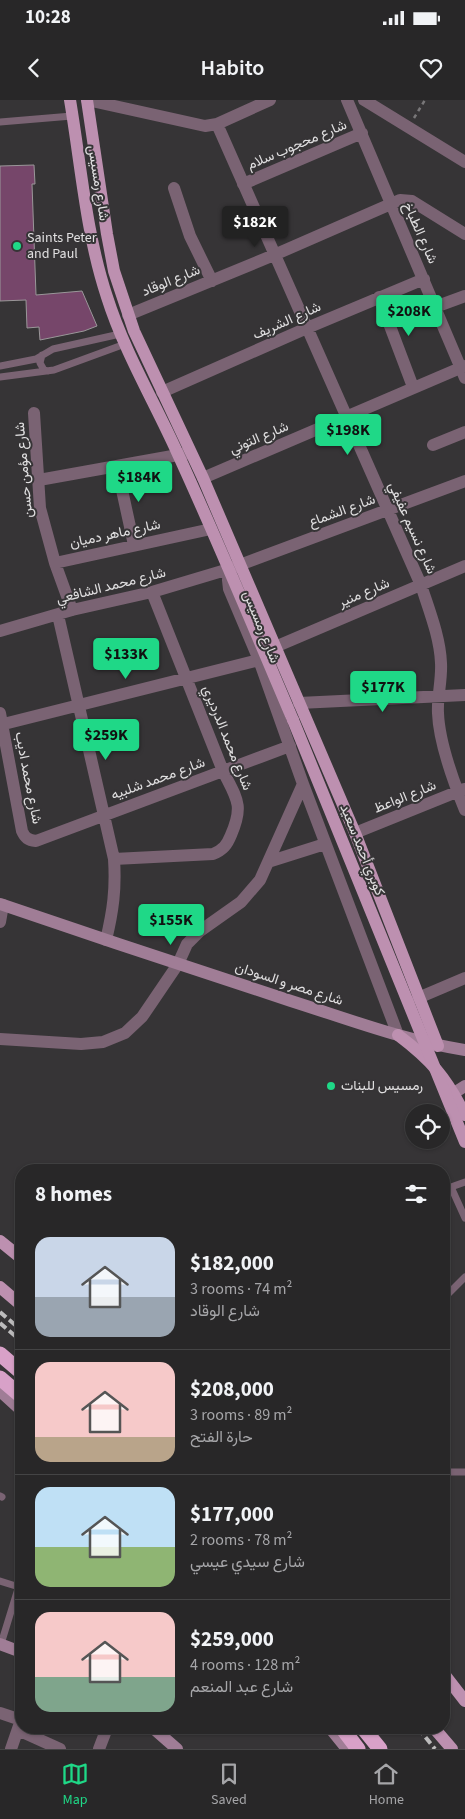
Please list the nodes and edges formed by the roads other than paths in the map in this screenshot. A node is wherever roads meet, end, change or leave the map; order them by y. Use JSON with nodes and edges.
{"nodes":[{"id":1,"x":70,"y":100,"type":"edge"},
{"id":2,"x":87,"y":100,"type":"edge"},
{"id":3,"x":270,"y":100,"type":"edge"},
{"id":4,"x":347,"y":100,"type":"edge"},
{"id":5,"x":364,"y":100,"type":"edge"},
{"id":6,"x":72,"y":116,"type":"junction"},
{"id":7,"x":0,"y":122,"type":"edge"},
{"id":8,"x":217,"y":124,"type":"junction"},
{"id":9,"x":362,"y":133,"type":"junction"},
{"id":10,"x":465,"y":162,"type":"edge"},
{"id":11,"x":243,"y":184,"type":"junction"},
{"id":12,"x":174,"y":188,"type":"dead end"},
{"id":13,"x":391,"y":203,"type":"junction"},
{"id":14,"x":465,"y":234,"type":"edge"},
{"id":15,"x":274,"y":255,"type":"junction"},
{"id":16,"x":424,"y":279,"type":"junction"},
{"id":17,"x":212,"y":281,"type":"junction"},
{"id":18,"x":465,"y":296,"type":"edge"},
{"id":19,"x":379,"y":297,"type":"junction"},
{"id":20,"x":436,"y":307,"type":"junction"},
{"id":21,"x":128,"y":315,"type":"junction"},
{"id":22,"x":307,"y":328,"type":"junction"},
{"id":23,"x":123,"y":339,"type":"junction"},
{"id":24,"x":42,"y":355,"type":"junction"},
{"id":25,"x":0,"y":366,"type":"edge"},
{"id":26,"x":464,"y":370,"type":"edge"},
{"id":27,"x":48,"y":371,"type":"junction"},
{"id":28,"x":0,"y":376,"type":"edge"},
{"id":29,"x":413,"y":387,"type":"junction"},
{"id":30,"x":162,"y":392,"type":"junction"},
{"id":31,"x":34,"y":413,"type":"dead end"},
{"id":32,"x":346,"y":417,"type":"junction"},
{"id":33,"x":465,"y":432,"type":"edge"},
{"id":34,"x":433,"y":445,"type":"dead end"},
{"id":35,"x":185,"y":454,"type":"junction"},
{"id":36,"x":117,"y":467,"type":"junction"},
{"id":37,"x":203,"y":478,"type":"junction"},
{"id":38,"x":39,"y":480,"type":"junction"},
{"id":39,"x":465,"y":481,"type":"edge"},
{"id":40,"x":388,"y":511,"type":"junction"},
{"id":41,"x":212,"y":529,"type":"junction"},
{"id":42,"x":134,"y":545,"type":"junction"},
{"id":43,"x":55,"y":563,"type":"junction"},
{"id":44,"x":465,"y":566,"type":"edge"},
{"id":45,"x":235,"y":567,"type":"junction"},
{"id":46,"x":421,"y":585,"type":"junction"},
{"id":47,"x":152,"y":592,"type":"junction"},
{"id":48,"x":72,"y":610,"type":"junction"},
{"id":49,"x":58,"y":615,"type":"junction"},
{"id":50,"x":0,"y":631,"type":"edge"},
{"id":51,"x":275,"y":647,"type":"junction"},
{"id":52,"x":259,"y":660,"type":"junction"},
{"id":53,"x":187,"y":679,"type":"junction"},
{"id":54,"x":465,"y":695,"type":"edge"},
{"id":55,"x":438,"y":696,"type":"junction"},
{"id":56,"x":300,"y":703,"type":"junction"},
{"id":57,"x":79,"y":706,"type":"junction"},
{"id":58,"x":1,"y":721,"type":"edge"},
{"id":59,"x":290,"y":746,"type":"junction"},
{"id":60,"x":223,"y":771,"type":"junction"},
{"id":61,"x":303,"y":784,"type":"junction"},
{"id":62,"x":461,"y":790,"type":"edge"},
{"id":63,"x":465,"y":810,"type":"edge"},
{"id":64,"x":105,"y":814,"type":"junction"},
{"id":65,"x":355,"y":833,"type":"junction"},
{"id":66,"x":36,"y":841,"type":"joint"},
{"id":67,"x":325,"y":844,"type":"junction"},
{"id":68,"x":114,"y":860,"type":"junction"},
{"id":69,"x":268,"y":862,"type":"junction"},
{"id":70,"x":2,"y":905,"type":"edge"},
{"id":71,"x":0,"y":922,"type":"edge"},
{"id":72,"x":106,"y":940,"type":"junction"},
{"id":73,"x":178,"y":964,"type":"junction"},
{"id":74,"x":465,"y":978,"type":"edge"},
{"id":75,"x":418,"y":998,"type":"junction"},
{"id":76,"x":398,"y":1035,"type":"junction"},
{"id":77,"x":0,"y":1039,"type":"edge"},
{"id":78,"x":438,"y":1046,"type":"junction"},
{"id":79,"x":465,"y":1050,"type":"edge"},
{"id":80,"x":460,"y":1089,"type":"edge"},
{"id":81,"x":465,"y":1115,"type":"edge"},
{"id":82,"x":465,"y":1142,"type":"edge"},
{"id":83,"x":465,"y":1182,"type":"edge"},
{"id":84,"x":450,"y":1187,"type":"edge"},
{"id":85,"x":450,"y":1192,"type":"edge"},
{"id":86,"x":465,"y":1218,"type":"edge"},
{"id":87,"x":0,"y":1241,"type":"edge"},
{"id":88,"x":15,"y":1253,"type":"edge"},
{"id":89,"x":465,"y":1277,"type":"edge"},
{"id":90,"x":0,"y":1288,"type":"edge"},
{"id":91,"x":450,"y":1292,"type":"edge"},
{"id":92,"x":15,"y":1300,"type":"edge"},
{"id":93,"x":0,"y":1354,"type":"edge"},
{"id":94,"x":15,"y":1367,"type":"edge"},
{"id":95,"x":0,"y":1378,"type":"edge"},
{"id":96,"x":0,"y":1391,"type":"edge"},
{"id":97,"x":15,"y":1391,"type":"edge"},
{"id":98,"x":15,"y":1405,"type":"edge"},
{"id":99,"x":450,"y":1472,"type":"edge"},
{"id":100,"x":465,"y":1472,"type":"edge"},
{"id":101,"x":0,"y":1581,"type":"edge"},
{"id":102,"x":15,"y":1586,"type":"edge"},
{"id":103,"x":15,"y":1609,"type":"edge"},
{"id":104,"x":0,"y":1644,"type":"edge"},
{"id":105,"x":15,"y":1650,"type":"edge"},
{"id":106,"x":450,"y":1682,"type":"edge"},
{"id":107,"x":465,"y":1701,"type":"edge"},
{"id":108,"x":0,"y":1713,"type":"edge"},
{"id":109,"x":15,"y":1720,"type":"edge"},
{"id":110,"x":16,"y":1734,"type":"edge"},
{"id":111,"x":37,"y":1734,"type":"edge"},
{"id":112,"x":105,"y":1734,"type":"edge"},
{"id":113,"x":160,"y":1734,"type":"edge"},
{"id":114,"x":335,"y":1734,"type":"edge"},
{"id":115,"x":347,"y":1734,"type":"edge"},
{"id":116,"x":368,"y":1734,"type":"edge"},
{"id":117,"x":439,"y":1734,"type":"edge"},
{"id":118,"x":11,"y":1749,"type":"edge"},
{"id":119,"x":60,"y":1749,"type":"edge"},
{"id":120,"x":99,"y":1749,"type":"edge"},
{"id":121,"x":177,"y":1749,"type":"edge"},
{"id":122,"x":347,"y":1749,"type":"edge"},
{"id":123,"x":358,"y":1749,"type":"edge"},
{"id":124,"x":380,"y":1749,"type":"edge"},
{"id":125,"x":452,"y":1749,"type":"edge"}],
"edges":[{"from":1,"to":6,"type":"main road","name":"شارع رمسيس"},
{"from":2,"to":8,"type":"street"},
{"from":2,"to":21,"type":"main road","name":"شارع رمسيس"},
{"from":3,"to":8,"type":"street"},
{"from":4,"to":9,"type":"street","name":"شارع الطباخ"},
{"from":5,"to":10,"type":"street"},
{"from":6,"to":7,"type":"lane"},
{"from":6,"to":23,"type":"main road","name":"شارع رمسيس"},
{"from":8,"to":11,"type":"street","name":"شارع نسيم عفيفي"},
{"from":9,"to":11,"type":"street","name":"شارع محجوب سلام"},
{"from":9,"to":13,"type":"street","name":"شارع الطباخ"},
{"from":11,"to":15,"type":"street","name":"شارع نسيم عفيفي"},
{"from":12,"to":17,"type":"street"},
{"from":13,"to":14,"type":"street"},
{"from":13,"to":15,"type":"street","name":"شارع الوقاد"},
{"from":13,"to":16,"type":"street","name":"شارع الطباخ"},
{"from":15,"to":17,"type":"street","name":"شارع الوقاد"},
{"from":15,"to":22,"type":"street","name":"شارع نسيم عفيفي"},
{"from":16,"to":19,"type":"street","name":"شارع الشريف"},
{"from":16,"to":20,"type":"street","name":"شارع الطباخ"},
{"from":17,"to":21,"type":"street","name":"شارع الوقاد"},
{"from":18,"to":20,"type":"street"},
{"from":19,"to":22,"type":"street","name":"شارع الشريف"},
{"from":19,"to":29,"type":"street"},
{"from":20,"to":26,"type":"street","name":"شارع الطباخ"},
{"from":21,"to":30,"type":"main road","name":"شارع رمسيس"},
{"from":22,"to":30,"type":"street","name":"شارع الشريف"},
{"from":22,"to":32,"type":"street","name":"شارع نسيم عفيفي"},
{"from":23,"to":24,"type":"lane"},
{"from":23,"to":27,"type":"lane"},
{"from":23,"to":35,"type":"main road","name":"شارع رمسيس"},
{"from":24,"to":25,"type":"lane"},
{"from":24,"to":27,"type":"lane"},
{"from":26,"to":29,"type":"street","name":"شارع التوني"},
{"from":27,"to":28,"type":"lane"},
{"from":29,"to":32,"type":"street","name":"شارع التوني"},
{"from":30,"to":35,"type":"main road","name":"شارع رمسيس"},
{"from":31,"to":38,"type":"street","name":"شارع مؤمن حسن"},
{"from":32,"to":37,"type":"street","name":"شارع التوني"},
{"from":32,"to":40,"type":"street","name":"شارع نسيم عفيفي"},
{"from":33,"to":34,"type":"street"},
{"from":35,"to":36,"type":"street"},
{"from":35,"to":37,"type":"main road","name":"شارع رمسيس"},
{"from":35,"to":41,"type":"main road","name":"شارع رمسيس"},
{"from":36,"to":38,"type":"street"},
{"from":36,"to":42,"type":"street"},
{"from":37,"to":45,"type":"main road","name":"شارع رمسيس"},
{"from":38,"to":43,"type":"street","name":"شارع مؤمن حسن"},
{"from":39,"to":40,"type":"street","name":"شارع الشماع"},
{"from":40,"to":45,"type":"street","name":"شارع الشماع"},
{"from":40,"to":46,"type":"street","name":"شارع نسيم عفيفي"},
{"from":41,"to":42,"type":"street","name":"شارع ماهر دميان"},
{"from":41,"to":45,"type":"main road","name":"شارع رمسيس"},
{"from":42,"to":43,"type":"street","name":"شارع ماهر دميان"},
{"from":43,"to":48,"type":"street","name":"شارع مؤمن حسن"},
{"from":44,"to":46,"type":"street","name":"شارع منير"},
{"from":45,"to":47,"type":"street","name":"شارع محمد الشافعي"},
{"from":45,"to":51,"type":"main road","name":"شارع رمسيس"},
{"from":45,"to":52,"type":"street","name":"شارع رمسيس"},
{"from":45,"to":82,"type":"main road","name":"كوبري أحمد سعيد","bridge":true},
{"from":46,"to":51,"type":"street","name":"شارع منير"},
{"from":46,"to":55,"type":"street","name":"شارع نسيم عفيفي"},
{"from":47,"to":48,"type":"street","name":"شارع محمد الشافعي"},
{"from":47,"to":53,"type":"street","name":"شارع محمد الدرديري"},
{"from":48,"to":49,"type":"street","name":"شارع محمد الشافعي"},
{"from":49,"to":50,"type":"street","name":"شارع محمد الشافعي"},
{"from":49,"to":57,"type":"street"},
{"from":51,"to":56,"type":"main road","name":"شارع رمسيس"},
{"from":52,"to":53,"type":"street"},
{"from":52,"to":59,"type":"street","name":"شارع رمسيس"},
{"from":53,"to":57,"type":"street"},
{"from":53,"to":60,"type":"street","name":"شارع محمد الدرديري"},
{"from":54,"to":55,"type":"street"},
{"from":55,"to":56,"type":"street"},
{"from":55,"to":62,"type":"street","name":"شارع نسيم عفيفي"},
{"from":56,"to":65,"type":"main road","name":"شارع رمسيس"},
{"from":57,"to":58,"type":"street"},
{"from":57,"to":64,"type":"street"},
{"from":58,"to":66,"type":"street","name":"شارع محمد اديب"},
{"from":59,"to":60,"type":"street","name":"شارع محمد شلبيه"},
{"from":59,"to":61,"type":"street","name":"شارع رمسيس"},
{"from":60,"to":64,"type":"street","name":"شارع محمد شلبيه"},
{"from":60,"to":68,"type":"street","name":"شارع محمد الدرديري"},
{"from":61,"to":67,"type":"street","name":"شارع رمسيس"},
{"from":61,"to":69,"type":"street"},
{"from":62,"to":63,"type":"street","name":"شارع نسيم عفيفي"},
{"from":62,"to":65,"type":"street","name":"شارع الواعظ"},
{"from":64,"to":66,"type":"street","name":"شارع محمد شلبيه"},
{"from":64,"to":68,"type":"street"},
{"from":65,"to":75,"type":"main road","name":"شارع رمسيس"},
{"from":67,"to":69,"type":"street"},
{"from":67,"to":76,"type":"street","name":"شارع رمسيس"},
{"from":68,"to":72,"type":"street"},
{"from":69,"to":73,"type":"street"},
{"from":70,"to":71,"type":"street"},
{"from":70,"to":72,"type":"main road","name":"شارع مصر و السودان"},
{"from":72,"to":73,"type":"main road","name":"شارع مصر و السودان"},
{"from":73,"to":76,"type":"main road","name":"شارع مصر و السودان"},
{"from":73,"to":77,"type":"street"},
{"from":74,"to":75,"type":"street"},
{"from":75,"to":78,"type":"main road","name":"شارع رمسيس"},
{"from":76,"to":78,"type":"main road","name":"شارع مصر و السودان"},
{"from":76,"to":80,"type":"main road"},
{"from":78,"to":79,"type":"main road","name":"شارع مصر و السودان"},
{"from":80,"to":81,"type":"main road"},
{"from":83,"to":84,"type":"lane"},
{"from":85,"to":86,"type":"lane"},
{"from":87,"to":88,"type":"main road"},
{"from":89,"to":91,"type":"lane"},
{"from":90,"to":92,"type":"main road"},
{"from":93,"to":94,"type":"highway"},
{"from":95,"to":97,"type":"highway"},
{"from":96,"to":98,"type":"main road"},
{"from":99,"to":100,"type":"lane"},
{"from":101,"to":102,"type":"lane"},
{"from":103,"to":104,"type":"lane"},
{"from":104,"to":105,"type":"main road"},
{"from":106,"to":107,"type":"main road"},
{"from":108,"to":109,"type":"street"},
{"from":110,"to":118,"type":"street"},
{"from":111,"to":119,"type":"street"},
{"from":112,"to":120,"type":"street"},
{"from":113,"to":121,"type":"main road"},
{"from":114,"to":122,"type":"main road"},
{"from":115,"to":123,"type":"highway"},
{"from":116,"to":124,"type":"highway"},
{"from":117,"to":125,"type":"main road"}]}
